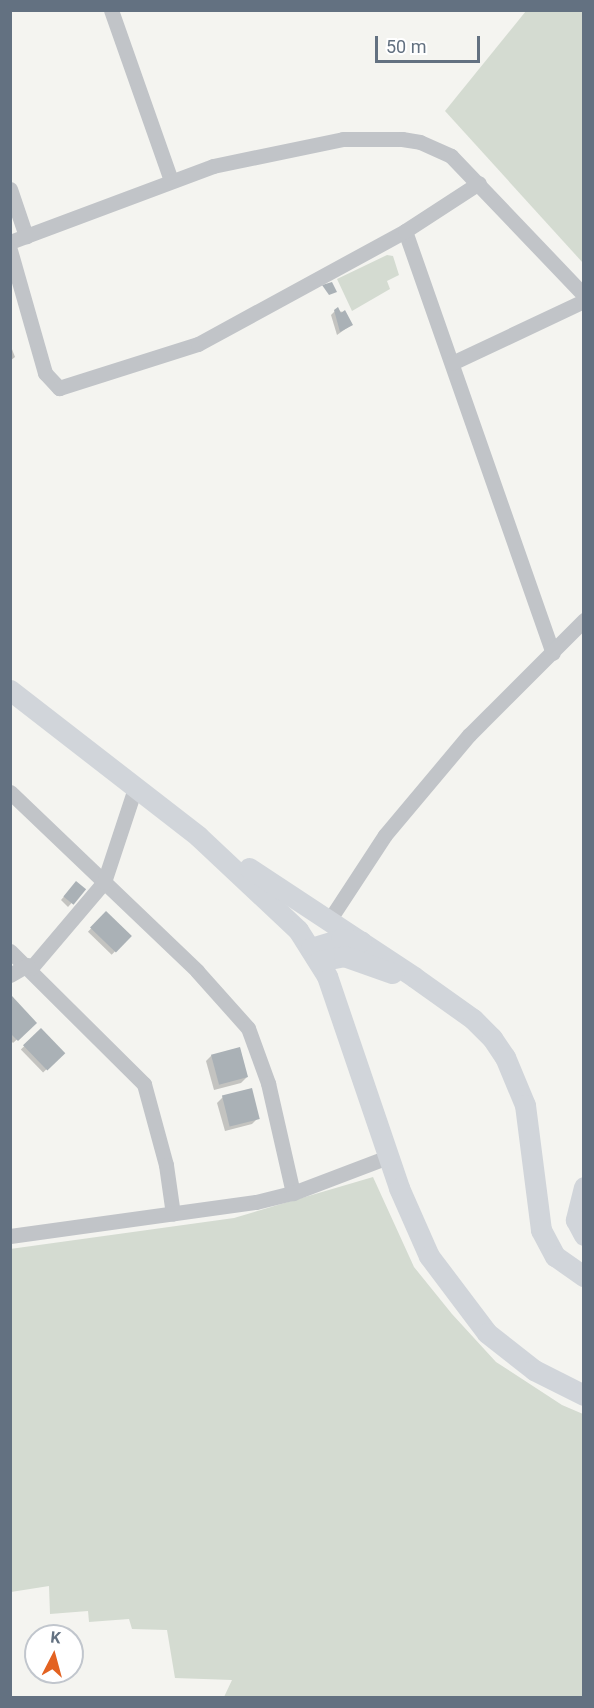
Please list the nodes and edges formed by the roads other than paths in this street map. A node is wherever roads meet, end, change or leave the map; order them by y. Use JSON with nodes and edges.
{"nodes":[{"id":1,"x":111,"y":10,"type":"edge"},
{"id":2,"x":171,"y":180,"type":"junction"},
{"id":3,"x":479,"y":183,"type":"junction"},
{"id":4,"x":10,"y":189,"type":"edge"},
{"id":5,"x":405,"y":231,"type":"junction"},
{"id":6,"x":26,"y":236,"type":"junction"},
{"id":7,"x":10,"y":242,"type":"edge"},
{"id":8,"x":10,"y":250,"type":"edge"},
{"id":9,"x":584,"y":295,"type":"edge"},
{"id":10,"x":584,"y":301,"type":"edge"},
{"id":11,"x":452,"y":363,"type":"junction"},
{"id":12,"x":584,"y":620,"type":"edge"},
{"id":13,"x":553,"y":653,"type":"junction"},
{"id":14,"x":10,"y":690,"type":"edge"},
{"id":15,"x":136,"y":785,"type":"junction"},
{"id":16,"x":10,"y":792,"type":"edge"},
{"id":17,"x":198,"y":836,"type":"junction"},
{"id":18,"x":104,"y":882,"type":"junction"},
{"id":19,"x":330,"y":919,"type":"junction"},
{"id":20,"x":362,"y":941,"type":"junction"},
{"id":21,"x":10,"y":951,"type":"edge"},
{"id":22,"x":315,"y":955,"type":"junction"},
{"id":23,"x":29,"y":966,"type":"junction"},
{"id":24,"x":10,"y":975,"type":"edge"},
{"id":25,"x":432,"y":989,"type":"junction"},
{"id":26,"x":388,"y":1157,"type":"junction"},
{"id":27,"x":584,"y":1187,"type":"edge"},
{"id":28,"x":293,"y":1193,"type":"junction"},
{"id":29,"x":173,"y":1214,"type":"junction"},
{"id":30,"x":584,"y":1235,"type":"edge"},
{"id":31,"x":10,"y":1236,"type":"edge"},
{"id":32,"x":584,"y":1276,"type":"edge"},
{"id":33,"x":584,"y":1395,"type":"edge"}],
"edges":[{"from":1,"to":2,"type":"street"},
{"from":2,"to":3,"type":"street"},
{"from":2,"to":6,"type":"street"},
{"from":3,"to":5,"type":"street"},
{"from":3,"to":9,"type":"street"},
{"from":4,"to":6,"type":"street"},
{"from":5,"to":8,"type":"street"},
{"from":5,"to":11,"type":"street"},
{"from":6,"to":7,"type":"street"},
{"from":10,"to":11,"type":"street"},
{"from":11,"to":13,"type":"street"},
{"from":12,"to":13,"type":"street"},
{"from":13,"to":19,"type":"street"},
{"from":14,"to":15,"type":"main road"},
{"from":15,"to":17,"type":"main road"},
{"from":15,"to":18,"type":"street"},
{"from":16,"to":18,"type":"street"},
{"from":17,"to":19,"type":"main road"},
{"from":17,"to":22,"type":"main road"},
{"from":18,"to":23,"type":"street"},
{"from":18,"to":28,"type":"street"},
{"from":19,"to":20,"type":"main road"},
{"from":20,"to":22,"type":"main road"},
{"from":20,"to":25,"type":"main road"},
{"from":21,"to":23,"type":"street"},
{"from":22,"to":25,"type":"main road"},
{"from":22,"to":26,"type":"main road"},
{"from":23,"to":24,"type":"street"},
{"from":23,"to":29,"type":"street"},
{"from":25,"to":32,"type":"main road"},
{"from":26,"to":28,"type":"street"},
{"from":26,"to":33,"type":"main road"},
{"from":27,"to":30,"type":"main road"},
{"from":28,"to":29,"type":"street"},
{"from":29,"to":31,"type":"street"}]}
